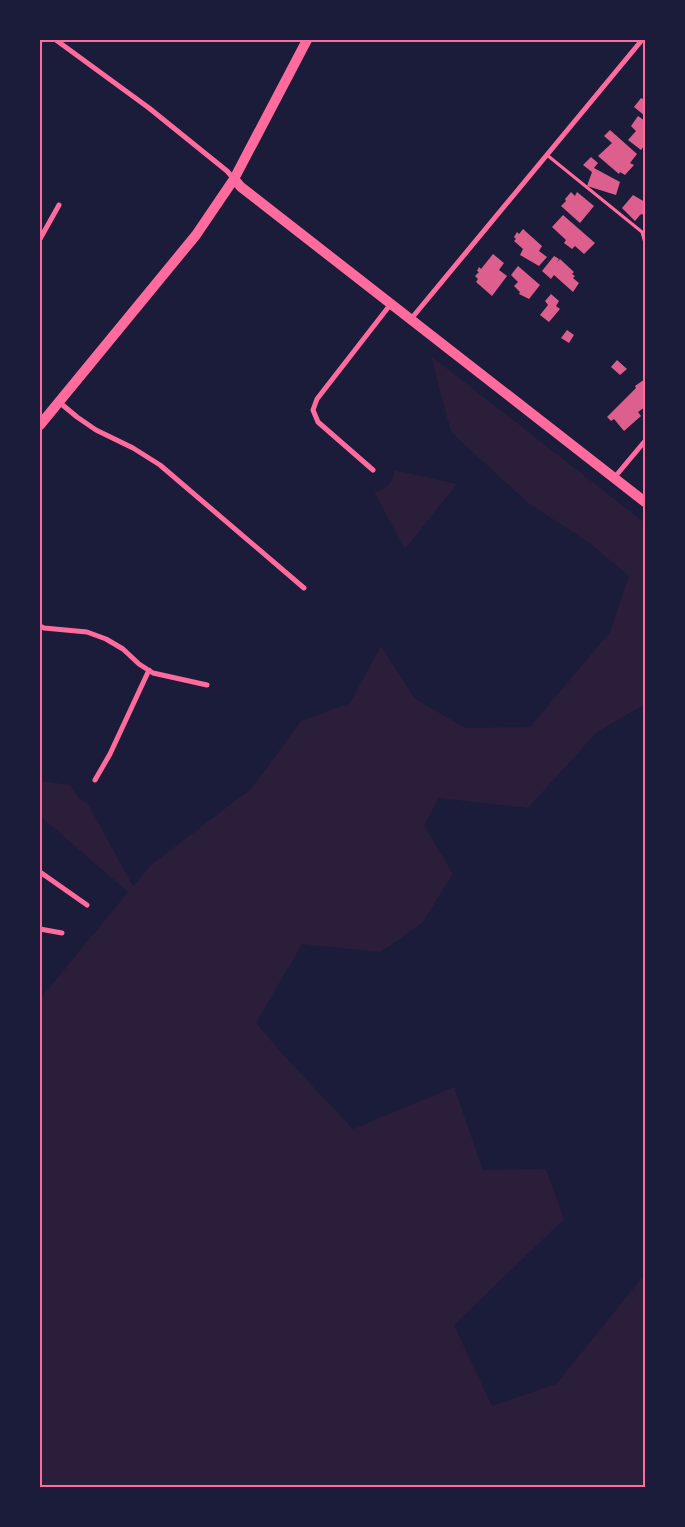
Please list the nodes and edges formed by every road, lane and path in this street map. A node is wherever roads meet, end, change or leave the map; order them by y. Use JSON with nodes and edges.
{"nodes":[{"id":1,"x":56,"y":40,"type":"edge"},
{"id":2,"x":307,"y":40,"type":"edge"},
{"id":3,"x":642,"y":40,"type":"edge"},
{"id":4,"x":547,"y":155,"type":"junction"},
{"id":5,"x":234,"y":179,"type":"junction"},
{"id":6,"x":59,"y":205,"type":"dead end"},
{"id":7,"x":40,"y":239,"type":"edge"},
{"id":8,"x":645,"y":243,"type":"edge"},
{"id":9,"x":390,"y":305,"type":"junction"},
{"id":10,"x":410,"y":320,"type":"junction"},
{"id":11,"x":59,"y":402,"type":"junction"},
{"id":12,"x":40,"y":425,"type":"edge"},
{"id":13,"x":645,"y":441,"type":"edge"},
{"id":14,"x":373,"y":470,"type":"dead end"},
{"id":15,"x":614,"y":478,"type":"junction"},
{"id":16,"x":645,"y":502,"type":"edge"},
{"id":17,"x":304,"y":588,"type":"dead end"},
{"id":18,"x":40,"y":626,"type":"edge"},
{"id":19,"x":149,"y":670,"type":"junction"},
{"id":20,"x":207,"y":685,"type":"dead end"},
{"id":21,"x":95,"y":780,"type":"dead end"},
{"id":22,"x":40,"y":872,"type":"edge"},
{"id":23,"x":87,"y":905,"type":"dead end"},
{"id":24,"x":40,"y":929,"type":"edge"},
{"id":25,"x":62,"y":933,"type":"dead end"}],
"edges":[{"from":1,"to":5,"type":"street"},
{"from":2,"to":5,"type":"main road"},
{"from":3,"to":4,"type":"street"},
{"from":4,"to":8,"type":"lane"},
{"from":4,"to":10,"type":"street"},
{"from":5,"to":9,"type":"main road"},
{"from":5,"to":11,"type":"main road"},
{"from":6,"to":7,"type":"street"},
{"from":9,"to":10,"type":"main road"},
{"from":9,"to":14,"type":"street"},
{"from":10,"to":15,"type":"main road"},
{"from":11,"to":12,"type":"main road"},
{"from":11,"to":17,"type":"street"},
{"from":13,"to":15,"type":"street"},
{"from":15,"to":16,"type":"main road"},
{"from":18,"to":19,"type":"street"},
{"from":19,"to":20,"type":"street"},
{"from":19,"to":21,"type":"street"},
{"from":22,"to":23,"type":"street"},
{"from":24,"to":25,"type":"street"}]}
